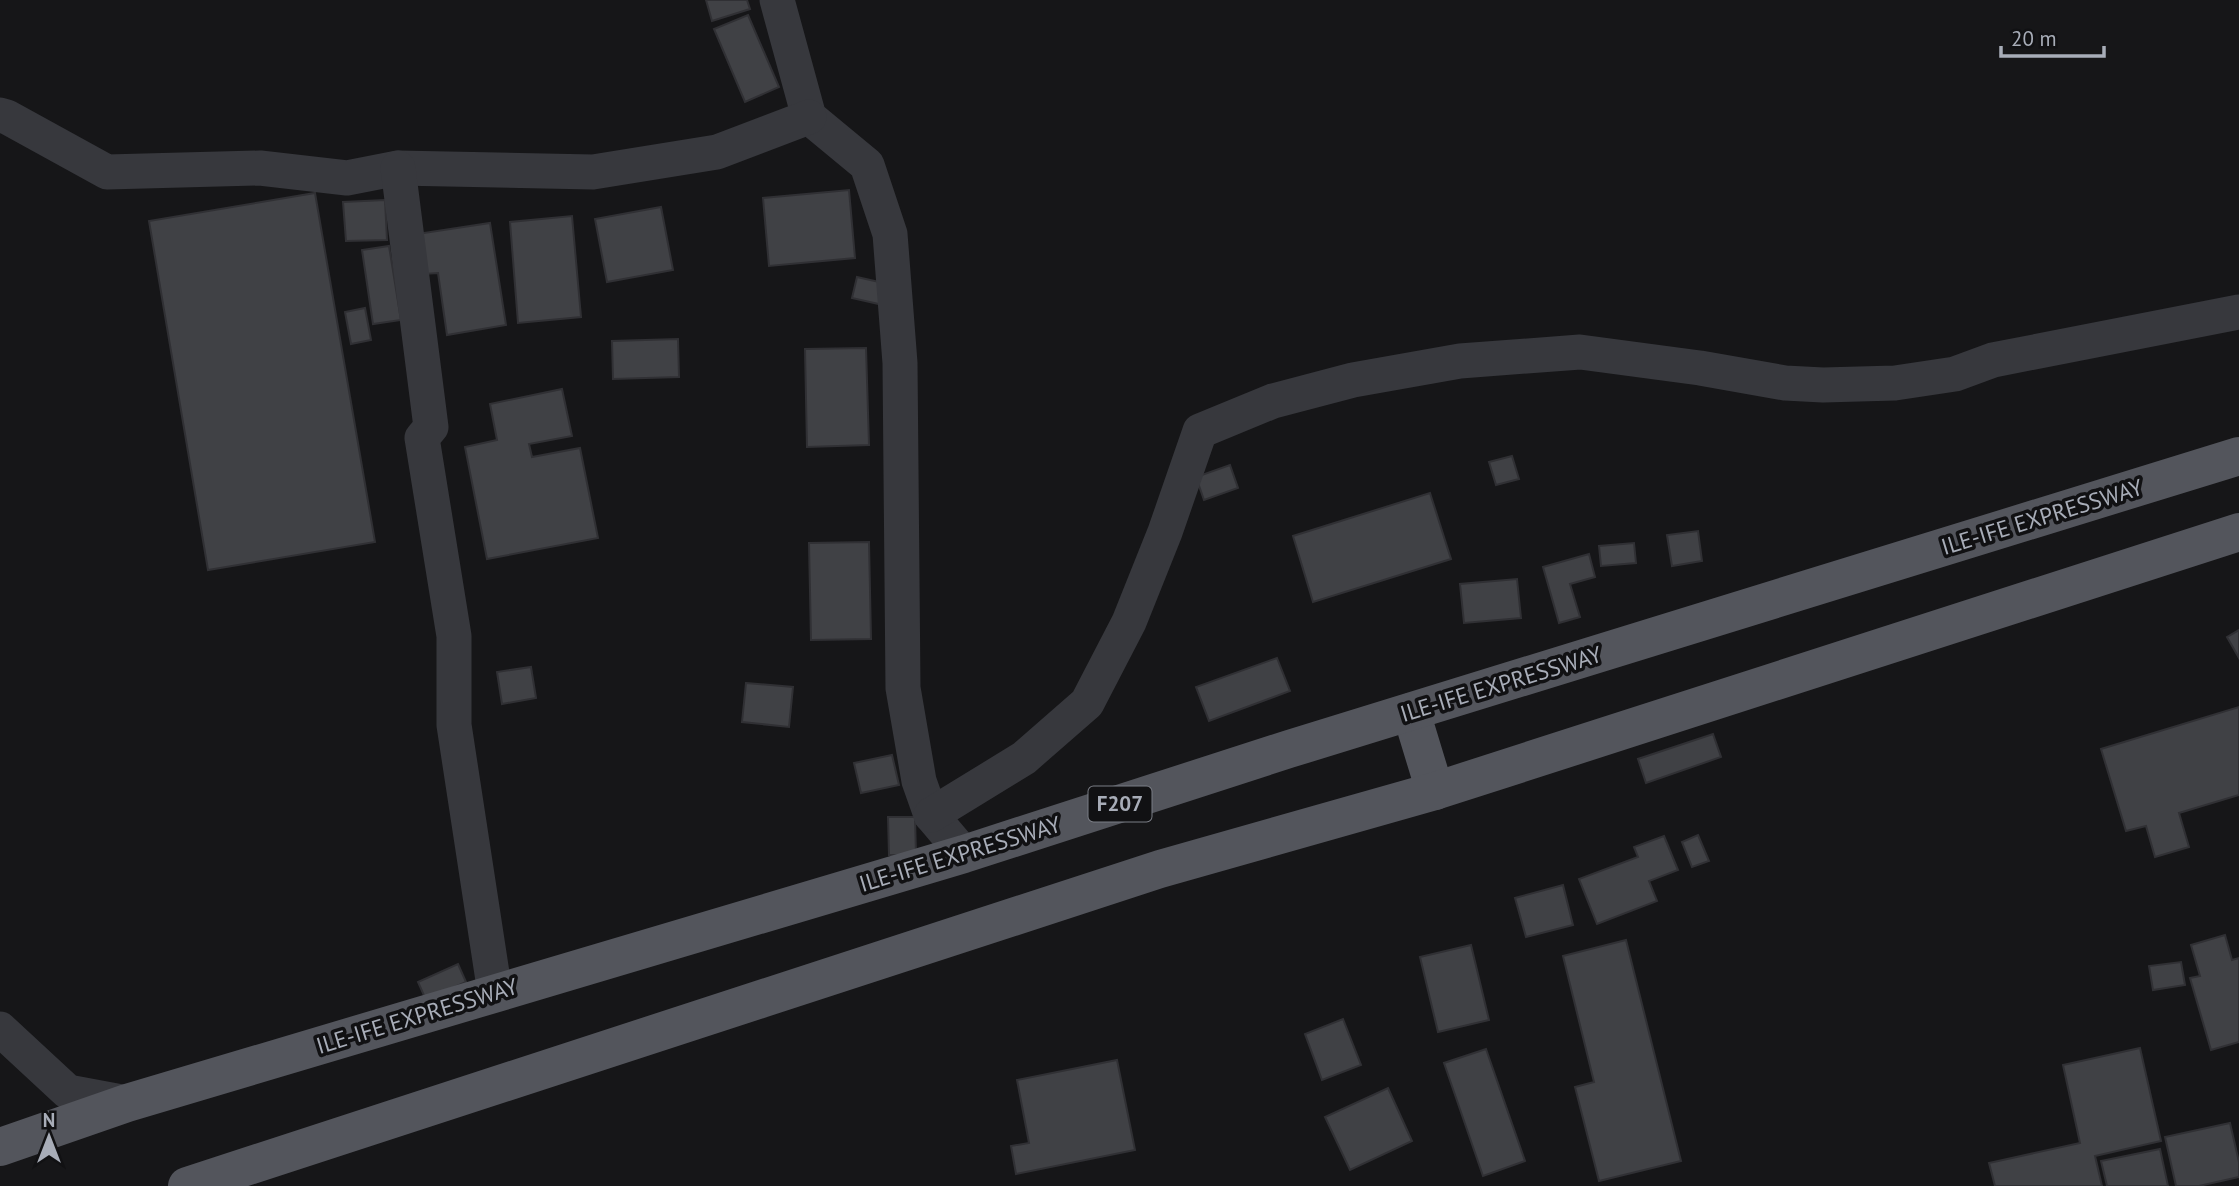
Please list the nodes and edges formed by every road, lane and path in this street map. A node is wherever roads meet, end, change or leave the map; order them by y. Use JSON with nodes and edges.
{"nodes":[{"id":1,"x":778,"y":0,"type":"edge"},
{"id":2,"x":0,"y":115,"type":"edge"},
{"id":3,"x":809,"y":117,"type":"junction"},
{"id":4,"x":398,"y":168,"type":"junction"},
{"id":5,"x":2239,"y":312,"type":"edge"},
{"id":6,"x":2239,"y":456,"type":"edge"},
{"id":7,"x":2239,"y":532,"type":"edge"},
{"id":8,"x":1411,"y":712,"type":"junction"},
{"id":9,"x":1435,"y":791,"type":"junction"},
{"id":10,"x":931,"y":815,"type":"junction"},
{"id":11,"x":964,"y":854,"type":"junction"},
{"id":12,"x":495,"y":993,"type":"junction"},
{"id":13,"x":0,"y":1028,"type":"edge"},
{"id":14,"x":127,"y":1102,"type":"junction"},
{"id":15,"x":0,"y":1147,"type":"edge"},
{"id":16,"x":187,"y":1186,"type":"edge"}],
"edges":[{"from":1,"to":3,"type":"street"},
{"from":2,"to":4,"type":"street"},
{"from":3,"to":4,"type":"street"},
{"from":3,"to":10,"type":"street"},
{"from":4,"to":12,"type":"street"},
{"from":5,"to":10,"type":"street"},
{"from":6,"to":8,"type":"main road","name":"ILE-IFE EXPRESSWAY","number":"F207"},
{"from":7,"to":9,"type":"main road"},
{"from":8,"to":9,"type":"main road"},
{"from":8,"to":11,"type":"main road","name":"ILE-IFE EXPRESSWAY","number":"F207"},
{"from":9,"to":16,"type":"main road"},
{"from":10,"to":11,"type":"street"},
{"from":11,"to":12,"type":"main road","name":"ILE-IFE EXPRESSWAY","number":"F207"},
{"from":12,"to":14,"type":"main road","name":"ILE-IFE EXPRESSWAY","number":"F207"},
{"from":13,"to":14,"type":"street"},
{"from":14,"to":15,"type":"main road","name":"ILE-IFE EXPRESSWAY","number":"F207"}]}
